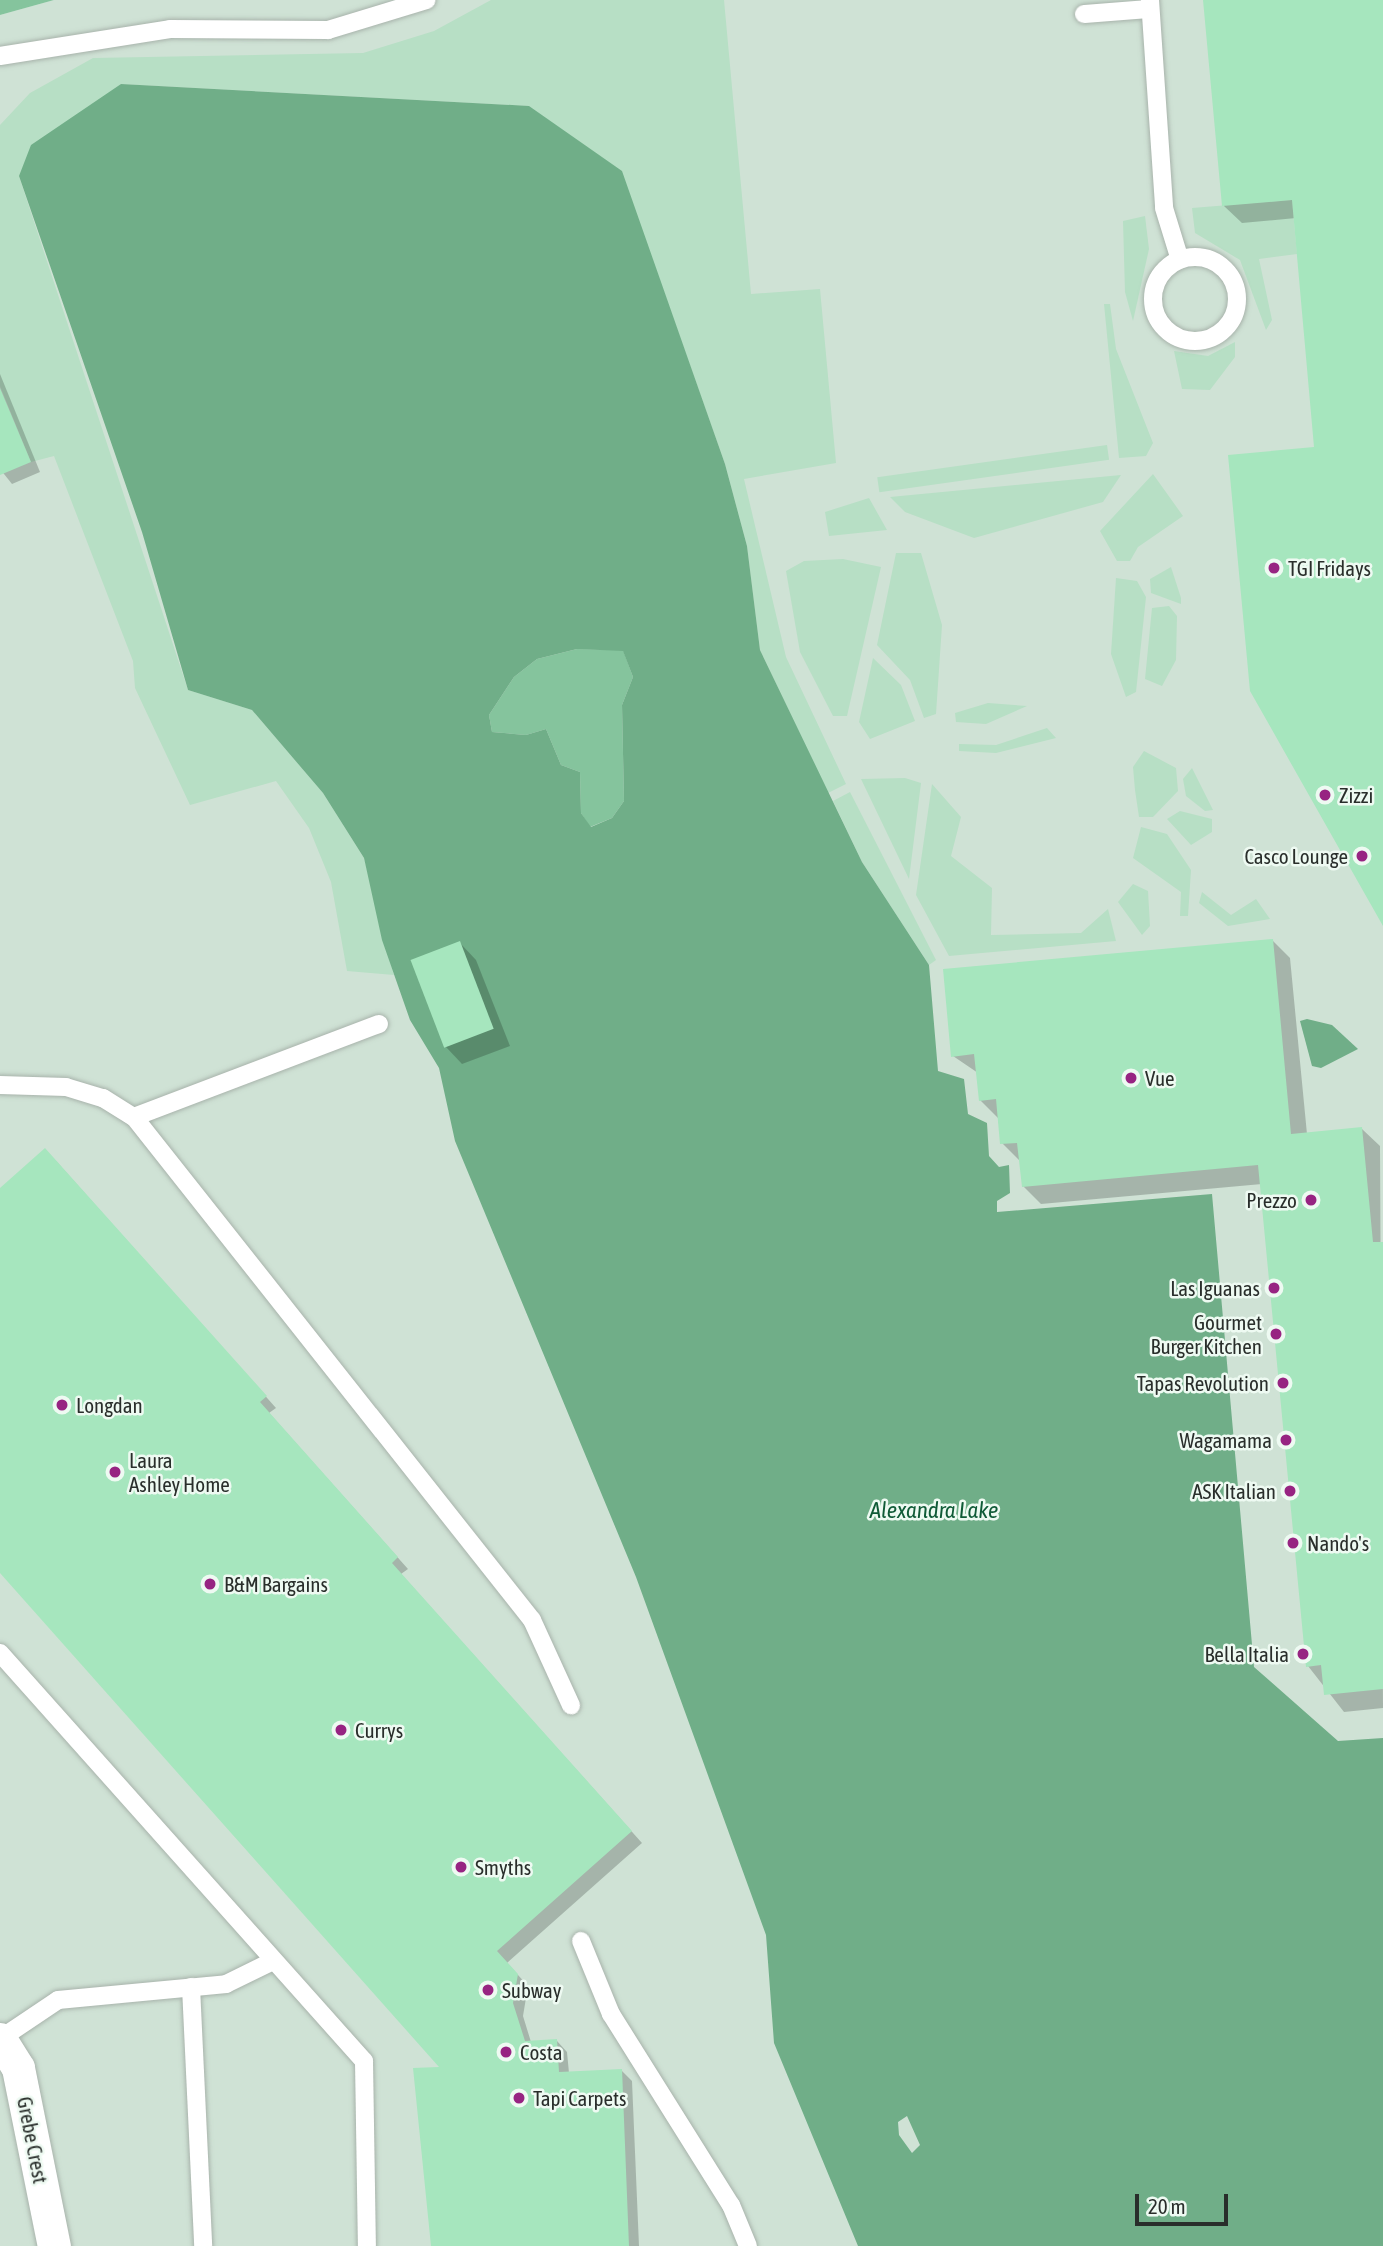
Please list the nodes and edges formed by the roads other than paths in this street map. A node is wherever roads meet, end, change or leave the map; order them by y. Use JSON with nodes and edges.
{"nodes":[{"id":1,"x":427,"y":0,"type":"edge"},
{"id":2,"x":1149,"y":5,"type":"edge"},
{"id":3,"x":1084,"y":14,"type":"dead end"},
{"id":4,"x":0,"y":56,"type":"edge"},
{"id":5,"x":1180,"y":260,"type":"junction"},
{"id":6,"x":379,"y":1024,"type":"dead end"},
{"id":7,"x":0,"y":1084,"type":"edge"},
{"id":8,"x":134,"y":1118,"type":"junction"},
{"id":9,"x":0,"y":1653,"type":"edge"},
{"id":10,"x":571,"y":1705,"type":"dead end"},
{"id":11,"x":581,"y":1941,"type":"dead end"},
{"id":12,"x":273,"y":1961,"type":"junction"},
{"id":13,"x":191,"y":1987,"type":"junction"},
{"id":14,"x":0,"y":2039,"type":"edge"},
{"id":15,"x":54,"y":2246,"type":"edge"},
{"id":16,"x":203,"y":2246,"type":"edge"},
{"id":17,"x":368,"y":2246,"type":"edge"},
{"id":18,"x":748,"y":2246,"type":"edge"}],
"edges":[{"from":1,"to":4,"type":"lane"},
{"from":2,"to":3,"type":"lane"},
{"from":2,"to":5,"type":"lane"},
{"from":5,"to":5,"type":"lane"},
{"from":6,"to":8,"type":"lane"},
{"from":7,"to":8,"type":"lane"},
{"from":8,"to":10,"type":"lane"},
{"from":9,"to":12,"type":"lane"},
{"from":11,"to":18,"type":"lane"},
{"from":12,"to":13,"type":"lane"},
{"from":12,"to":17,"type":"lane"},
{"from":13,"to":14,"type":"lane"},
{"from":13,"to":16,"type":"lane"},
{"from":14,"to":15,"type":"street","name":"Grebe Crest"}]}
